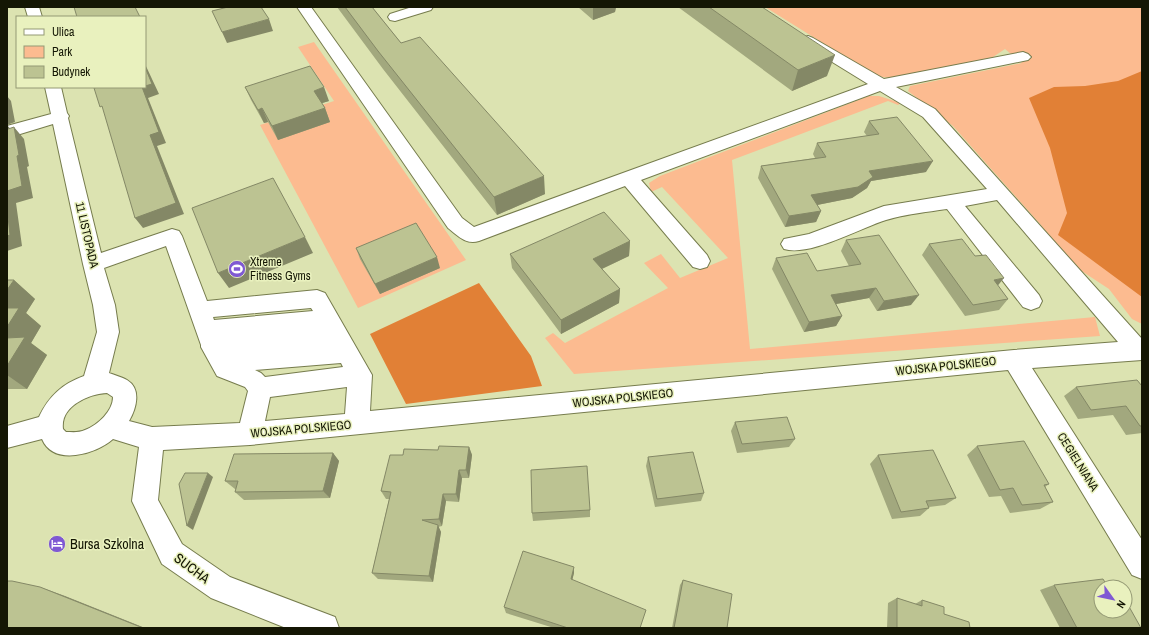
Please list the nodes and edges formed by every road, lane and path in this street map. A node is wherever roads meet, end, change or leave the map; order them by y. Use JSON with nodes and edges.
{"nodes":[{"id":1,"x":304,"y":7,"type":"edge"},
{"id":2,"x":426,"y":7,"type":"edge"},
{"id":3,"x":395,"y":17,"type":"dead end"},
{"id":4,"x":794,"y":32,"type":"edge"},
{"id":5,"x":1023,"y":57,"type":"dead end"},
{"id":6,"x":880,"y":85,"type":"junction"},
{"id":7,"x":53,"y":88,"type":"edge"},
{"id":8,"x":61,"y":116,"type":"junction"},
{"id":9,"x":7,"y":132,"type":"edge"},
{"id":10,"x":628,"y":178,"type":"junction"},
{"id":11,"x":1002,"y":193,"type":"junction"},
{"id":12,"x":951,"y":202,"type":"junction"},
{"id":13,"x":791,"y":244,"type":"dead end"},
{"id":14,"x":700,"y":261,"type":"dead end"},
{"id":15,"x":93,"y":264,"type":"junction"},
{"id":16,"x":1031,"y":301,"type":"dead end"},
{"id":17,"x":338,"y":336,"type":"junction"},
{"id":18,"x":210,"y":338,"type":"junction"},
{"id":19,"x":1140,"y":350,"type":"edge"},
{"id":20,"x":1014,"y":360,"type":"junction"},
{"id":21,"x":360,"y":375,"type":"junction"},
{"id":22,"x":94,"y":384,"type":"junction"},
{"id":23,"x":260,"y":388,"type":"junction"},
{"id":24,"x":357,"y":424,"type":"junction"},
{"id":25,"x":50,"y":426,"type":"junction"},
{"id":26,"x":110,"y":427,"type":"junction"},
{"id":27,"x":250,"y":434,"type":"junction"},
{"id":28,"x":7,"y":437,"type":"edge"},
{"id":29,"x":152,"y":439,"type":"junction"},
{"id":30,"x":1142,"y":565,"type":"edge"},
{"id":31,"x":324,"y":628,"type":"edge"}],
"edges":[{"from":1,"to":10,"type":"street"},
{"from":2,"to":3,"type":"street"},
{"from":4,"to":6,"type":"street","name":"WOJSKA POLSKIEGO"},
{"from":5,"to":6,"type":"street"},
{"from":6,"to":10,"type":"street"},
{"from":6,"to":11,"type":"street","name":"WOJSKA POLSKIEGO"},
{"from":7,"to":8,"type":"street","name":"11 LISTOPADA"},
{"from":8,"to":9,"type":"street"},
{"from":8,"to":15,"type":"street","name":"11 LISTOPADA"},
{"from":10,"to":14,"type":"street"},
{"from":11,"to":12,"type":"street"},
{"from":11,"to":19,"type":"street","name":"WOJSKA POLSKIEGO"},
{"from":12,"to":13,"type":"street"},
{"from":12,"to":16,"type":"street"},
{"from":15,"to":18,"type":"street"},
{"from":15,"to":22,"type":"street","name":"11 LISTOPADA"},
{"from":17,"to":18,"type":"street"},
{"from":17,"to":18,"type":"street"},
{"from":17,"to":18,"type":"street"},
{"from":17,"to":21,"type":"street"},
{"from":18,"to":23,"type":"street"},
{"from":19,"to":20,"type":"street","name":"WOJSKA POLSKIEGO"},
{"from":20,"to":24,"type":"street","name":"WOJSKA POLSKIEGO"},
{"from":20,"to":30,"type":"street","name":"CEGIELNIANA"},
{"from":21,"to":23,"type":"street"},
{"from":21,"to":24,"type":"street"},
{"from":22,"to":25,"type":"street"},
{"from":22,"to":26,"type":"street"},
{"from":23,"to":27,"type":"street"},
{"from":24,"to":27,"type":"street","name":"WOJSKA POLSKIEGO"},
{"from":25,"to":26,"type":"street"},
{"from":25,"to":28,"type":"street"},
{"from":26,"to":29,"type":"street","name":"WOJSKA POLSKIEGO"},
{"from":27,"to":29,"type":"street","name":"WOJSKA POLSKIEGO"},
{"from":29,"to":31,"type":"street","name":"SUCHA"}]}
